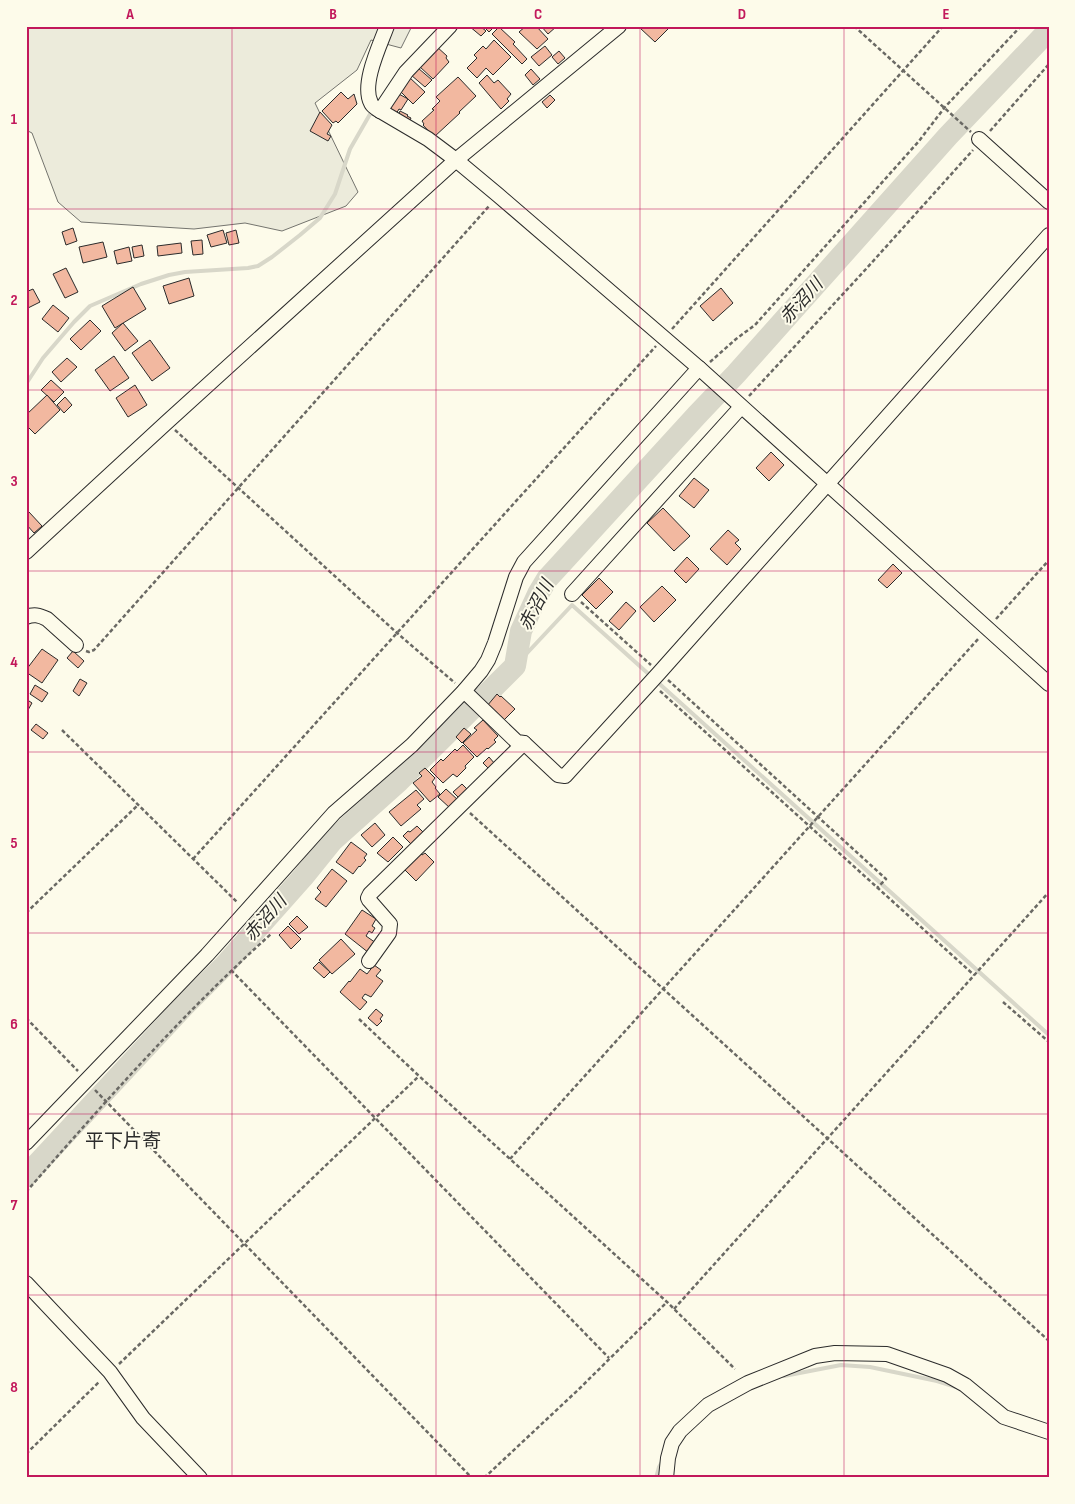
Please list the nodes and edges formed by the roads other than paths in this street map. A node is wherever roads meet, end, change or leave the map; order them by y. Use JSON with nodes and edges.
{"nodes":[{"id":1,"x":387,"y":26,"type":"edge"},
{"id":2,"x":450,"y":26,"type":"edge"},
{"id":3,"x":619,"y":26,"type":"edge"},
{"id":4,"x":376,"y":108,"type":"junction"},
{"id":5,"x":980,"y":140,"type":"road end"},
{"id":6,"x":456,"y":160,"type":"junction"},
{"id":7,"x":1049,"y":202,"type":"edge"},
{"id":8,"x":1049,"y":235,"type":"edge"},
{"id":9,"x":702,"y":371,"type":"junction"},
{"id":10,"x":738,"y":404,"type":"junction"},
{"id":11,"x":826,"y":484,"type":"junction"},
{"id":12,"x":26,"y":552,"type":"edge"},
{"id":13,"x":572,"y":594,"type":"road end"},
{"id":14,"x":26,"y":617,"type":"edge"},
{"id":15,"x":76,"y":645,"type":"road end"},
{"id":16,"x":1049,"y":684,"type":"edge"},
{"id":17,"x":472,"y":699,"type":"junction"},
{"id":18,"x":524,"y":743,"type":"junction"},
{"id":19,"x":369,"y":960,"type":"dead end"},
{"id":20,"x":26,"y":1143,"type":"edge"},
{"id":21,"x":26,"y":1284,"type":"edge"},
{"id":22,"x":1049,"y":1432,"type":"edge"},
{"id":23,"x":200,"y":1478,"type":"edge"},
{"id":24,"x":666,"y":1478,"type":"edge"}],
"edges":[{"from":1,"to":4,"type":"street"},
{"from":2,"to":4,"type":"street"},
{"from":3,"to":6,"type":"street"},
{"from":4,"to":6,"type":"street"},
{"from":5,"to":7,"type":"street"},
{"from":6,"to":9,"type":"street"},
{"from":6,"to":12,"type":"street"},
{"from":8,"to":11,"type":"street"},
{"from":9,"to":10,"type":"street"},
{"from":9,"to":17,"type":"street"},
{"from":10,"to":11,"type":"street"},
{"from":10,"to":13,"type":"street"},
{"from":11,"to":16,"type":"street"},
{"from":11,"to":18,"type":"street"},
{"from":14,"to":15,"type":"street"},
{"from":17,"to":18,"type":"street"},
{"from":17,"to":20,"type":"street"},
{"from":18,"to":19,"type":"street"},
{"from":21,"to":23,"type":"street"},
{"from":22,"to":24,"type":"street"}]}
